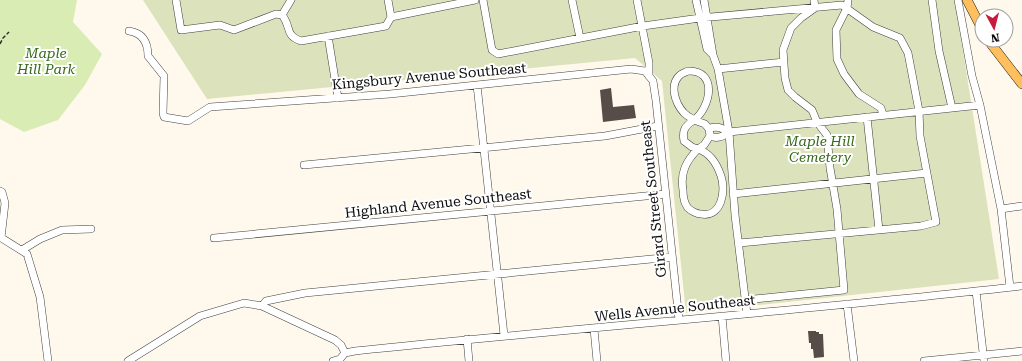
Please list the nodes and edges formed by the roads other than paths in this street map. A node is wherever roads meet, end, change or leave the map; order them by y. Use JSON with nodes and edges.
{"nodes":[{"id":1,"x":176,"y":0,"type":"edge"},
{"id":2,"x":291,"y":0,"type":"edge"},
{"id":3,"x":388,"y":0,"type":"edge"},
{"id":4,"x":475,"y":0,"type":"edge"},
{"id":5,"x":482,"y":0,"type":"edge"},
{"id":6,"x":572,"y":0,"type":"edge"},
{"id":7,"x":637,"y":0,"type":"edge"},
{"id":8,"x":696,"y":0,"type":"edge"},
{"id":9,"x":704,"y":0,"type":"edge"},
{"id":10,"x":814,"y":0,"type":"edge"},
{"id":11,"x":848,"y":0,"type":"edge"},
{"id":12,"x":932,"y":0,"type":"edge"},
{"id":13,"x":958,"y":0,"type":"edge"},
{"id":14,"x":967,"y":0,"type":"edge"},
{"id":15,"x":815,"y":8,"type":"junction"},
{"id":16,"x":847,"y":8,"type":"junction"},
{"id":17,"x":974,"y":14,"type":"edge"},
{"id":18,"x":282,"y":15,"type":"junction"},
{"id":19,"x":391,"y":17,"type":"junction"},
{"id":20,"x":700,"y":18,"type":"junction"},
{"id":21,"x":708,"y":18,"type":"junction"},
{"id":22,"x":642,"y":26,"type":"junction"},
{"id":23,"x":130,"y":31,"type":"dead end"},
{"id":24,"x":328,"y":36,"type":"junction"},
{"id":25,"x":580,"y":38,"type":"junction"},
{"id":26,"x":994,"y":48,"type":"edge"},
{"id":27,"x":713,"y":55,"type":"junction"},
{"id":28,"x":784,"y":62,"type":"junction"},
{"id":29,"x":718,"y":69,"type":"junction"},
{"id":30,"x":649,"y":76,"type":"junction"},
{"id":31,"x":1022,"y":84,"type":"edge"},
{"id":32,"x":477,"y":85,"type":"junction"},
{"id":33,"x":338,"y":98,"type":"junction"},
{"id":34,"x":980,"y":104,"type":"junction"},
{"id":35,"x":952,"y":108,"type":"junction"},
{"id":36,"x":919,"y":111,"type":"junction"},
{"id":37,"x":883,"y":115,"type":"junction"},
{"id":38,"x":867,"y":117,"type":"junction"},
{"id":39,"x":694,"y":120,"type":"junction"},
{"id":40,"x":817,"y":122,"type":"junction"},
{"id":41,"x":658,"y":126,"type":"junction"},
{"id":42,"x":710,"y":132,"type":"junction"},
{"id":43,"x":729,"y":132,"type":"junction"},
{"id":44,"x":484,"y":148,"type":"junction"},
{"id":45,"x":698,"y":149,"type":"junction"},
{"id":46,"x":304,"y":165,"type":"dead end"},
{"id":47,"x":927,"y":174,"type":"junction"},
{"id":48,"x":873,"y":179,"type":"junction"},
{"id":49,"x":832,"y":183,"type":"junction"},
{"id":50,"x":0,"y":191,"type":"edge"},
{"id":51,"x":666,"y":194,"type":"junction"},
{"id":52,"x":733,"y":194,"type":"junction"},
{"id":53,"x":1022,"y":206,"type":"edge"},
{"id":54,"x":1001,"y":209,"type":"junction"},
{"id":55,"x":490,"y":212,"type":"junction"},
{"id":56,"x":91,"y":229,"type":"dead end"},
{"id":57,"x":879,"y":230,"type":"junction"},
{"id":58,"x":839,"y":234,"type":"junction"},
{"id":59,"x":1,"y":237,"type":"edge"},
{"id":60,"x":214,"y":238,"type":"dead end"},
{"id":61,"x":739,"y":243,"type":"junction"},
{"id":62,"x":22,"y":250,"type":"junction"},
{"id":63,"x":672,"y":257,"type":"junction"},
{"id":64,"x":497,"y":275,"type":"junction"},
{"id":65,"x":1022,"y":286,"type":"edge"},
{"id":66,"x":1010,"y":287,"type":"junction"},
{"id":67,"x":976,"y":290,"type":"junction"},
{"id":68,"x":745,"y":300,"type":"junction"},
{"id":69,"x":847,"y":304,"type":"junction"},
{"id":70,"x":262,"y":306,"type":"junction"},
{"id":71,"x":747,"y":314,"type":"junction"},
{"id":72,"x":722,"y":316,"type":"junction"},
{"id":73,"x":679,"y":320,"type":"junction"},
{"id":74,"x":594,"y":329,"type":"junction"},
{"id":75,"x":504,"y":336,"type":"junction"},
{"id":76,"x":467,"y":340,"type":"junction"},
{"id":77,"x":1022,"y":351,"type":"edge"},
{"id":78,"x":345,"y":353,"type":"junction"},
{"id":79,"x":983,"y":358,"type":"edge"},
{"id":80,"x":338,"y":360,"type":"edge"},
{"id":81,"x":48,"y":361,"type":"edge"},
{"id":82,"x":128,"y":361,"type":"edge"},
{"id":83,"x":469,"y":361,"type":"edge"},
{"id":84,"x":597,"y":361,"type":"edge"},
{"id":85,"x":726,"y":361,"type":"edge"},
{"id":86,"x":854,"y":361,"type":"edge"},
{"id":87,"x":924,"y":361,"type":"edge"}],
"edges":[{"from":1,"to":18,"type":"street"},
{"from":2,"to":18,"type":"street"},
{"from":3,"to":19,"type":"street"},
{"from":4,"to":19,"type":"street"},
{"from":5,"to":25,"type":"street"},
{"from":6,"to":25,"type":"street"},
{"from":7,"to":22,"type":"street","name":"Girard Street Southeast"},
{"from":8,"to":20,"type":"street"},
{"from":9,"to":21,"type":"street"},
{"from":10,"to":15,"type":"street"},
{"from":11,"to":16,"type":"street"},
{"from":12,"to":35,"type":"street"},
{"from":13,"to":34,"type":"street"},
{"from":14,"to":17,"type":"main road"},
{"from":15,"to":16,"type":"street"},
{"from":15,"to":21,"type":"street"},
{"from":15,"to":28,"type":"street"},
{"from":16,"to":36,"type":"street"},
{"from":16,"to":37,"type":"street"},
{"from":18,"to":24,"type":"street"},
{"from":19,"to":24,"type":"street"},
{"from":20,"to":21,"type":"street"},
{"from":20,"to":22,"type":"street"},
{"from":20,"to":27,"type":"street"},
{"from":21,"to":27,"type":"street"},
{"from":22,"to":25,"type":"street"},
{"from":22,"to":30,"type":"street","name":"Girard Street Southeast"},
{"from":23,"to":33,"type":"street","name":"Kingsbury Avenue Southeast"},
{"from":24,"to":33,"type":"street"},
{"from":26,"to":31,"type":"main road"},
{"from":27,"to":29,"type":"street"},
{"from":28,"to":29,"type":"street"},
{"from":28,"to":40,"type":"street"},
{"from":29,"to":43,"type":"street"},
{"from":30,"to":32,"type":"street","name":"Kingsbury Avenue Southeast"},
{"from":30,"to":41,"type":"street","name":"Girard Street Southeast"},
{"from":32,"to":33,"type":"street","name":"Kingsbury Avenue Southeast"},
{"from":32,"to":44,"type":"street"},
{"from":34,"to":35,"type":"street"},
{"from":34,"to":54,"type":"street"},
{"from":35,"to":36,"type":"street"},
{"from":36,"to":37,"type":"street"},
{"from":36,"to":47,"type":"street"},
{"from":37,"to":38,"type":"street"},
{"from":38,"to":40,"type":"street"},
{"from":38,"to":48,"type":"street"},
{"from":39,"to":39,"type":"street"},
{"from":39,"to":42,"type":"street"},
{"from":39,"to":45,"type":"street"},
{"from":40,"to":43,"type":"street"},
{"from":40,"to":49,"type":"street"},
{"from":41,"to":44,"type":"street"},
{"from":41,"to":51,"type":"street","name":"Girard Street Southeast"},
{"from":42,"to":43,"type":"street"},
{"from":42,"to":43,"type":"street"},
{"from":42,"to":45,"type":"street"},
{"from":43,"to":52,"type":"street"},
{"from":44,"to":46,"type":"street"},
{"from":44,"to":55,"type":"street"},
{"from":45,"to":45,"type":"street"},
{"from":47,"to":48,"type":"street"},
{"from":47,"to":57,"type":"street"},
{"from":48,"to":49,"type":"street"},
{"from":48,"to":57,"type":"street"},
{"from":49,"to":52,"type":"street"},
{"from":49,"to":58,"type":"street"},
{"from":50,"to":59,"type":"street"},
{"from":51,"to":55,"type":"street","name":"Highland Avenue Southeast"},
{"from":51,"to":63,"type":"street","name":"Girard Street Southeast"},
{"from":52,"to":61,"type":"street"},
{"from":53,"to":54,"type":"street"},
{"from":54,"to":66,"type":"street"},
{"from":55,"to":60,"type":"street","name":"Highland Avenue Southeast"},
{"from":55,"to":64,"type":"street"},
{"from":56,"to":62,"type":"street"},
{"from":57,"to":58,"type":"street"},
{"from":58,"to":61,"type":"street"},
{"from":58,"to":68,"type":"street"},
{"from":59,"to":62,"type":"street"},
{"from":61,"to":68,"type":"street"},
{"from":62,"to":81,"type":"street"},
{"from":63,"to":64,"type":"street"},
{"from":63,"to":73,"type":"street","name":"Girard Street Southeast"},
{"from":64,"to":70,"type":"street"},
{"from":64,"to":75,"type":"street"},
{"from":65,"to":66,"type":"street","name":"Wells Avenue Southeast"},
{"from":66,"to":67,"type":"street","name":"Wells Avenue Southeast"},
{"from":67,"to":69,"type":"street","name":"Wells Avenue Southeast"},
{"from":67,"to":79,"type":"street"},
{"from":68,"to":71,"type":"street"},
{"from":69,"to":71,"type":"street","name":"Wells Avenue Southeast"},
{"from":69,"to":86,"type":"street"},
{"from":70,"to":78,"type":"street"},
{"from":70,"to":82,"type":"street"},
{"from":71,"to":72,"type":"street","name":"Wells Avenue Southeast"},
{"from":72,"to":73,"type":"street","name":"Wells Avenue Southeast"},
{"from":72,"to":85,"type":"street"},
{"from":73,"to":74,"type":"street","name":"Wells Avenue Southeast"},
{"from":74,"to":75,"type":"street","name":"Wells Avenue Southeast"},
{"from":74,"to":84,"type":"street"},
{"from":75,"to":76,"type":"street","name":"Wells Avenue Southeast"},
{"from":76,"to":78,"type":"street","name":"Wells Avenue Southeast"},
{"from":76,"to":83,"type":"street"},
{"from":77,"to":79,"type":"street"},
{"from":78,"to":80,"type":"street"},
{"from":79,"to":87,"type":"street"}]}
